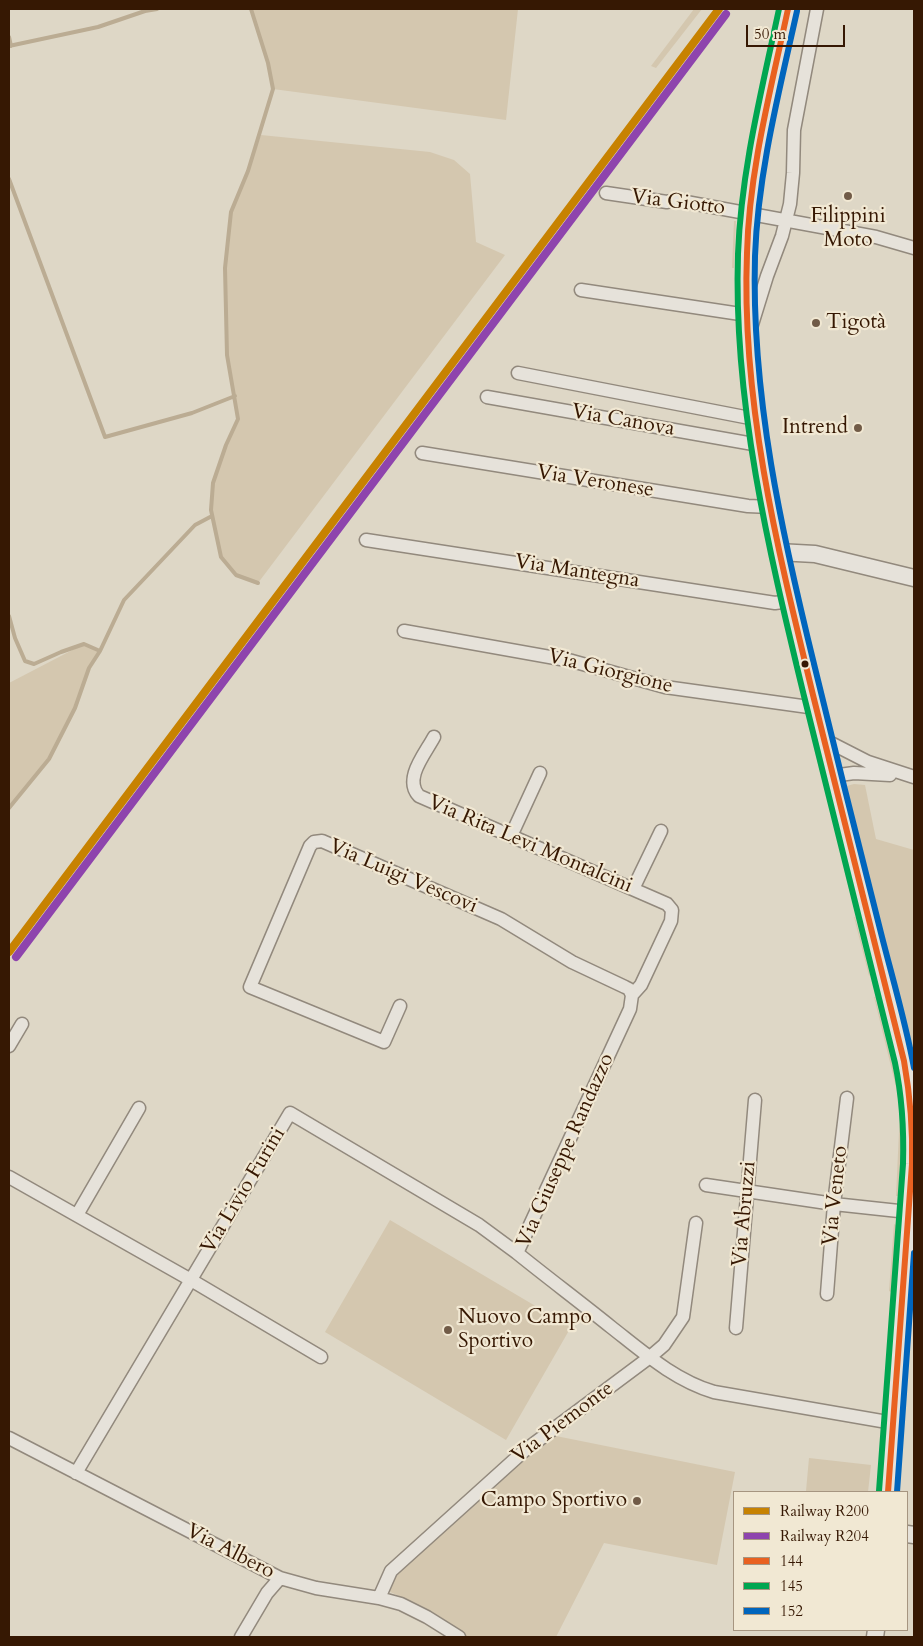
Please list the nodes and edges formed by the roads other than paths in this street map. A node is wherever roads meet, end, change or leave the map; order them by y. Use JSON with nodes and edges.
{"nodes":[{"id":1,"x":788,"y":9,"type":"edge"},
{"id":2,"x":817,"y":9,"type":"edge"},
{"id":3,"x":606,"y":193,"type":"dead end"},
{"id":4,"x":750,"y":213,"type":"junction"},
{"id":5,"x":786,"y":222,"type":"junction"},
{"id":6,"x":914,"y":248,"type":"edge"},
{"id":7,"x":581,"y":290,"type":"dead end"},
{"id":8,"x":747,"y":315,"type":"junction"},
{"id":9,"x":748,"y":338,"type":"junction"},
{"id":10,"x":518,"y":373,"type":"dead end"},
{"id":11,"x":487,"y":397,"type":"dead end"},
{"id":12,"x":755,"y":419,"type":"junction"},
{"id":13,"x":759,"y":445,"type":"junction"},
{"id":14,"x":422,"y":453,"type":"dead end"},
{"id":15,"x":770,"y":507,"type":"junction"},
{"id":16,"x":366,"y":540,"type":"dead end"},
{"id":17,"x":778,"y":552,"type":"junction"},
{"id":18,"x":914,"y":578,"type":"edge"},
{"id":19,"x":789,"y":601,"type":"junction"},
{"id":20,"x":404,"y":631,"type":"dead end"},
{"id":21,"x":816,"y":708,"type":"junction"},
{"id":22,"x":434,"y":737,"type":"dead end"},
{"id":23,"x":823,"y":739,"type":"junction"},
{"id":24,"x":540,"y":773,"type":"dead end"},
{"id":25,"x":832,"y":776,"type":"junction"},
{"id":26,"x":911,"y":776,"type":"edge"},
{"id":27,"x":661,"y":831,"type":"dead end"},
{"id":28,"x":511,"y":836,"type":"junction"},
{"id":29,"x":633,"y":890,"type":"junction"},
{"id":30,"x":672,"y":910,"type":"joint"},
{"id":31,"x":632,"y":995,"type":"junction"},
{"id":32,"x":400,"y":1006,"type":"dead end"},
{"id":33,"x":22,"y":1024,"type":"dead end"},
{"id":34,"x":9,"y":1046,"type":"edge"},
{"id":35,"x":847,"y":1098,"type":"dead end"},
{"id":36,"x":756,"y":1100,"type":"dead end"},
{"id":37,"x":139,"y":1108,"type":"dead end"},
{"id":38,"x":9,"y":1177,"type":"edge"},
{"id":39,"x":706,"y":1185,"type":"dead end"},
{"id":40,"x":747,"y":1191,"type":"junction"},
{"id":41,"x":834,"y":1204,"type":"junction"},
{"id":42,"x":908,"y":1212,"type":"junction"},
{"id":43,"x":76,"y":1215,"type":"junction"},
{"id":44,"x":696,"y":1223,"type":"dead end"},
{"id":45,"x":517,"y":1253,"type":"junction"},
{"id":46,"x":191,"y":1280,"type":"junction"},
{"id":47,"x":826,"y":1294,"type":"dead end"},
{"id":48,"x":736,"y":1328,"type":"dead end"},
{"id":49,"x":320,"y":1357,"type":"dead end"},
{"id":50,"x":650,"y":1358,"type":"junction"},
{"id":51,"x":893,"y":1423,"type":"junction"},
{"id":52,"x":9,"y":1438,"type":"edge"},
{"id":53,"x":76,"y":1473,"type":"junction"},
{"id":54,"x":888,"y":1491,"type":"edge"},
{"id":55,"x":280,"y":1578,"type":"junction"},
{"id":56,"x":379,"y":1598,"type":"junction"},
{"id":57,"x":241,"y":1637,"type":"edge"},
{"id":58,"x":460,"y":1637,"type":"edge"}],
"edges":[{"from":1,"to":4,"type":"street"},
{"from":2,"to":5,"type":"street"},
{"from":3,"to":4,"type":"street","name":"Via Giotto"},
{"from":4,"to":5,"type":"street","name":"Via Giotto"},
{"from":4,"to":8,"type":"street"},
{"from":5,"to":6,"type":"street","name":"Via Giotto"},
{"from":5,"to":9,"type":"street"},
{"from":7,"to":8,"type":"street"},
{"from":8,"to":9,"type":"street"},
{"from":9,"to":12,"type":"street"},
{"from":10,"to":12,"type":"street"},
{"from":11,"to":13,"type":"street","name":"Via Canova"},
{"from":12,"to":13,"type":"street"},
{"from":13,"to":15,"type":"street"},
{"from":14,"to":15,"type":"street","name":"Via Veronese"},
{"from":15,"to":17,"type":"street"},
{"from":16,"to":19,"type":"street","name":"Via Mantegna"},
{"from":17,"to":18,"type":"street"},
{"from":17,"to":19,"type":"street"},
{"from":19,"to":21,"type":"street"},
{"from":20,"to":21,"type":"street","name":"Via Giorgione"},
{"from":21,"to":23,"type":"street"},
{"from":22,"to":28,"type":"street","name":"Via Rita Levi Montalcini"},
{"from":23,"to":25,"type":"street"},
{"from":23,"to":26,"type":"street"},
{"from":24,"to":28,"type":"street"},
{"from":25,"to":26,"type":"street"},
{"from":25,"to":42,"type":"street"},
{"from":27,"to":29,"type":"street"},
{"from":28,"to":29,"type":"street","name":"Via Rita Levi Montalcini"},
{"from":29,"to":30,"type":"street","name":"Via Rita Levi Montalcini"},
{"from":30,"to":31,"type":"street","name":"Via Giuseppe Randazzo"},
{"from":31,"to":32,"type":"street","name":"Via Luigi Vescovi"},
{"from":31,"to":45,"type":"street","name":"Via Giuseppe Randazzo"},
{"from":33,"to":34,"type":"street"},
{"from":35,"to":41,"type":"street","name":"Via Veneto"},
{"from":36,"to":40,"type":"street","name":"Via Abruzzi"},
{"from":37,"to":43,"type":"street"},
{"from":38,"to":43,"type":"street"},
{"from":39,"to":40,"type":"street"},
{"from":40,"to":41,"type":"street"},
{"from":40,"to":48,"type":"street","name":"Via Abruzzi"},
{"from":41,"to":42,"type":"street"},
{"from":41,"to":47,"type":"street","name":"Via Veneto"},
{"from":42,"to":51,"type":"street"},
{"from":43,"to":46,"type":"street"},
{"from":44,"to":50,"type":"street","name":"Via Piemonte"},
{"from":45,"to":46,"type":"street","name":"Via Livio Furini"},
{"from":45,"to":50,"type":"street","name":"Via Giuseppe Randazzo"},
{"from":46,"to":49,"type":"street"},
{"from":46,"to":53,"type":"street","name":"Via Livio Furini"},
{"from":50,"to":51,"type":"street","name":"Via Giuseppe Randazzo"},
{"from":50,"to":56,"type":"street","name":"Via Piemonte"},
{"from":51,"to":54,"type":"street"},
{"from":52,"to":53,"type":"street","name":"Via Albero"},
{"from":53,"to":55,"type":"street","name":"Via Albero"},
{"from":55,"to":56,"type":"street","name":"Via Albero"},
{"from":55,"to":57,"type":"street"},
{"from":56,"to":58,"type":"street","name":"Via Albero"}]}
